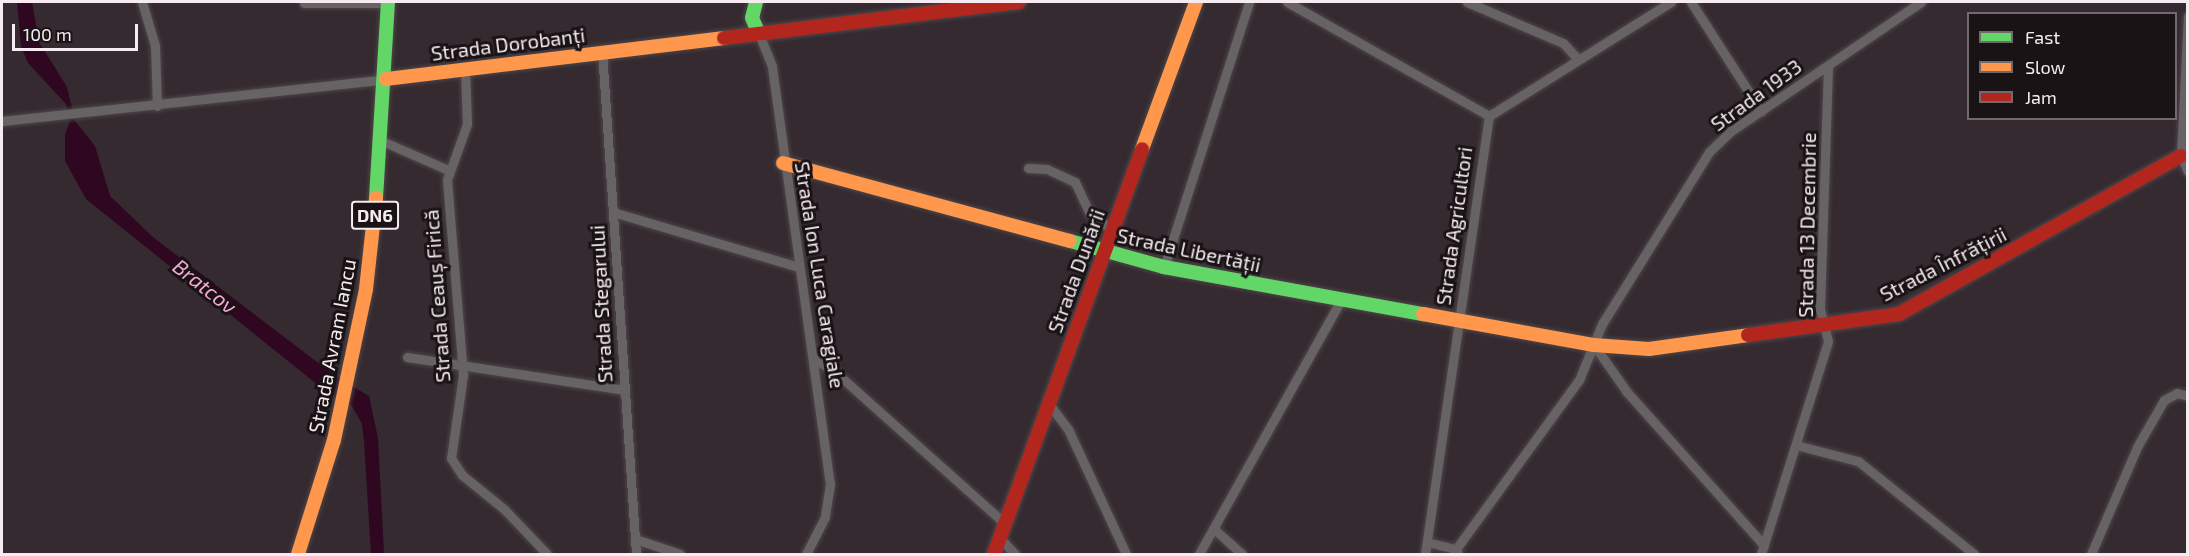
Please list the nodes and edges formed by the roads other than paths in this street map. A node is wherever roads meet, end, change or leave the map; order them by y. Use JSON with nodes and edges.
{"nodes":[{"id":1,"x":142,"y":2,"type":"edge"},
{"id":2,"x":388,"y":2,"type":"edge"},
{"id":3,"x":756,"y":2,"type":"edge"},
{"id":4,"x":1019,"y":2,"type":"edge"},
{"id":5,"x":1196,"y":2,"type":"edge"},
{"id":6,"x":1249,"y":2,"type":"edge"},
{"id":7,"x":1287,"y":2,"type":"edge"},
{"id":8,"x":1467,"y":2,"type":"edge"},
{"id":9,"x":1671,"y":2,"type":"edge"},
{"id":10,"x":1691,"y":2,"type":"edge"},
{"id":11,"x":1921,"y":2,"type":"edge"},
{"id":12,"x":304,"y":3,"type":"dead end"},
{"id":13,"x":2187,"y":16,"type":"edge"},
{"id":14,"x":759,"y":34,"type":"junction"},
{"id":15,"x":602,"y":51,"type":"junction"},
{"id":16,"x":1578,"y":59,"type":"junction"},
{"id":17,"x":1828,"y":66,"type":"junction"},
{"id":18,"x":465,"y":69,"type":"junction"},
{"id":19,"x":386,"y":79,"type":"junction"},
{"id":20,"x":2185,"y":99,"type":"edge"},
{"id":21,"x":157,"y":106,"type":"junction"},
{"id":22,"x":1761,"y":111,"type":"junction"},
{"id":23,"x":1489,"y":116,"type":"junction"},
{"id":24,"x":2,"y":121,"type":"edge"},
{"id":25,"x":382,"y":141,"type":"junction"},
{"id":26,"x":2181,"y":156,"type":"junction"},
{"id":27,"x":783,"y":163,"type":"junction"},
{"id":28,"x":1028,"y":168,"type":"dead end"},
{"id":29,"x":448,"y":170,"type":"junction"},
{"id":30,"x":2187,"y":172,"type":"edge"},
{"id":31,"x":614,"y":212,"type":"junction"},
{"id":32,"x":1112,"y":230,"type":"junction"},
{"id":33,"x":1104,"y":252,"type":"junction"},
{"id":34,"x":799,"y":267,"type":"junction"},
{"id":35,"x":1164,"y":267,"type":"junction"},
{"id":36,"x":1341,"y":300,"type":"junction"},
{"id":37,"x":1459,"y":322,"type":"junction"},
{"id":38,"x":1822,"y":325,"type":"junction"},
{"id":39,"x":1594,"y":345,"type":"junction"},
{"id":40,"x":407,"y":357,"type":"dead end"},
{"id":41,"x":814,"y":359,"type":"junction"},
{"id":42,"x":463,"y":366,"type":"junction"},
{"id":43,"x":624,"y":390,"type":"junction"},
{"id":44,"x":2187,"y":396,"type":"edge"},
{"id":45,"x":1049,"y":404,"type":"junction"},
{"id":46,"x":1796,"y":445,"type":"junction"},
{"id":47,"x":1005,"y":524,"type":"junction"},
{"id":48,"x":1214,"y":529,"type":"junction"},
{"id":49,"x":1000,"y":538,"type":"junction"},
{"id":50,"x":635,"y":539,"type":"junction"},
{"id":51,"x":1427,"y":542,"type":"junction"},
{"id":52,"x":1762,"y":550,"type":"edge"},
{"id":53,"x":1457,"y":552,"type":"edge"},
{"id":54,"x":1970,"y":553,"type":"edge"},
{"id":55,"x":298,"y":555,"type":"edge"},
{"id":56,"x":548,"y":555,"type":"edge"},
{"id":57,"x":636,"y":555,"type":"edge"},
{"id":58,"x":680,"y":555,"type":"edge"},
{"id":59,"x":806,"y":555,"type":"edge"},
{"id":60,"x":994,"y":555,"type":"edge"},
{"id":61,"x":1015,"y":555,"type":"edge"},
{"id":62,"x":1126,"y":555,"type":"edge"},
{"id":63,"x":1199,"y":555,"type":"edge"},
{"id":64,"x":1242,"y":555,"type":"edge"},
{"id":65,"x":1425,"y":555,"type":"edge"},
{"id":66,"x":2091,"y":555,"type":"edge"}],
"edges":[{"from":1,"to":21,"type":"street"},
{"from":2,"to":12,"type":"street"},
{"from":2,"to":19,"type":"main road","number":"DN6"},
{"from":3,"to":14,"type":"main road","name":"Strada Ion Luca Caragiale"},
{"from":4,"to":14,"type":"main road","name":"Strada Dorobanți"},
{"from":5,"to":32,"type":"main road","name":"Strada Dunării"},
{"from":6,"to":35,"type":"street"},
{"from":7,"to":23,"type":"street"},
{"from":8,"to":16,"type":"street"},
{"from":9,"to":16,"type":"street"},
{"from":10,"to":22,"type":"street"},
{"from":11,"to":17,"type":"street","name":"Strada 1933"},
{"from":13,"to":20,"type":"street"},
{"from":14,"to":15,"type":"main road","name":"Strada Dorobanți"},
{"from":14,"to":27,"type":"street","name":"Strada Ion Luca Caragiale"},
{"from":15,"to":18,"type":"main road","name":"Strada Dorobanți"},
{"from":15,"to":31,"type":"street","name":"Strada Stegarului"},
{"from":16,"to":23,"type":"street"},
{"from":17,"to":22,"type":"street","name":"Strada 1933"},
{"from":17,"to":38,"type":"street","name":"Strada 13 Decembrie"},
{"from":18,"to":19,"type":"main road","name":"Strada Dorobanți"},
{"from":18,"to":29,"type":"street","name":"Strada Ceauș Firică"},
{"from":19,"to":21,"type":"street","name":"Strada Dorobanți"},
{"from":19,"to":25,"type":"main road","name":"Strada Avram Iancu","number":"DN6"},
{"from":20,"to":26,"type":"street"},
{"from":21,"to":24,"type":"street","name":"Strada Dorobanți"},
{"from":22,"to":39,"type":"street","name":"Strada 1933"},
{"from":23,"to":37,"type":"street","name":"Strada Agricultori"},
{"from":25,"to":29,"type":"street"},
{"from":25,"to":55,"type":"main road","name":"Strada Avram Iancu","number":"DN6"},
{"from":26,"to":30,"type":"street"},
{"from":26,"to":38,"type":"main road","name":"Strada Înfrățirii"},
{"from":27,"to":33,"type":"main road","name":"Strada Libertății"},
{"from":27,"to":34,"type":"street","name":"Strada Ion Luca Caragiale"},
{"from":28,"to":32,"type":"street"},
{"from":29,"to":42,"type":"street","name":"Strada Ceauș Firică"},
{"from":31,"to":34,"type":"street"},
{"from":31,"to":43,"type":"street","name":"Strada Stegarului"},
{"from":32,"to":33,"type":"main road","name":"Strada Dunării"},
{"from":33,"to":35,"type":"main road","name":"Strada Libertății"},
{"from":33,"to":45,"type":"main road","name":"Strada Dunării"},
{"from":34,"to":41,"type":"street","name":"Strada Ion Luca Caragiale"},
{"from":35,"to":36,"type":"main road","name":"Strada Libertății"},
{"from":36,"to":37,"type":"main road","name":"Strada Libertății"},
{"from":36,"to":48,"type":"street"},
{"from":37,"to":39,"type":"main road","name":"Strada Libertății"},
{"from":37,"to":51,"type":"street","name":"Strada Agricultori"},
{"from":38,"to":39,"type":"main road","name":"Strada Înfrățirii"},
{"from":38,"to":46,"type":"street","name":"Strada 13 Decembrie"},
{"from":39,"to":52,"type":"street"},
{"from":39,"to":53,"type":"street","name":"Strada 1933"},
{"from":40,"to":42,"type":"street"},
{"from":41,"to":47,"type":"street"},
{"from":41,"to":59,"type":"street","name":"Strada Ion Luca Caragiale"},
{"from":42,"to":43,"type":"street"},
{"from":42,"to":56,"type":"street","name":"Strada Ceauș Firică"},
{"from":43,"to":50,"type":"street","name":"Strada Stegarului"},
{"from":44,"to":66,"type":"street"},
{"from":45,"to":47,"type":"main road","name":"Strada Dunării"},
{"from":45,"to":62,"type":"street"},
{"from":46,"to":52,"type":"street","name":"Strada 13 Decembrie"},
{"from":46,"to":54,"type":"street"},
{"from":47,"to":49,"type":"main road","name":"Strada Dunării"},
{"from":48,"to":63,"type":"street"},
{"from":48,"to":64,"type":"street"},
{"from":49,"to":60,"type":"main road","name":"Strada Dunării"},
{"from":49,"to":61,"type":"street"},
{"from":50,"to":57,"type":"street","name":"Strada Stegarului"},
{"from":50,"to":58,"type":"street"},
{"from":51,"to":53,"type":"street"},
{"from":51,"to":65,"type":"street","name":"Strada Agricultori"}]}
